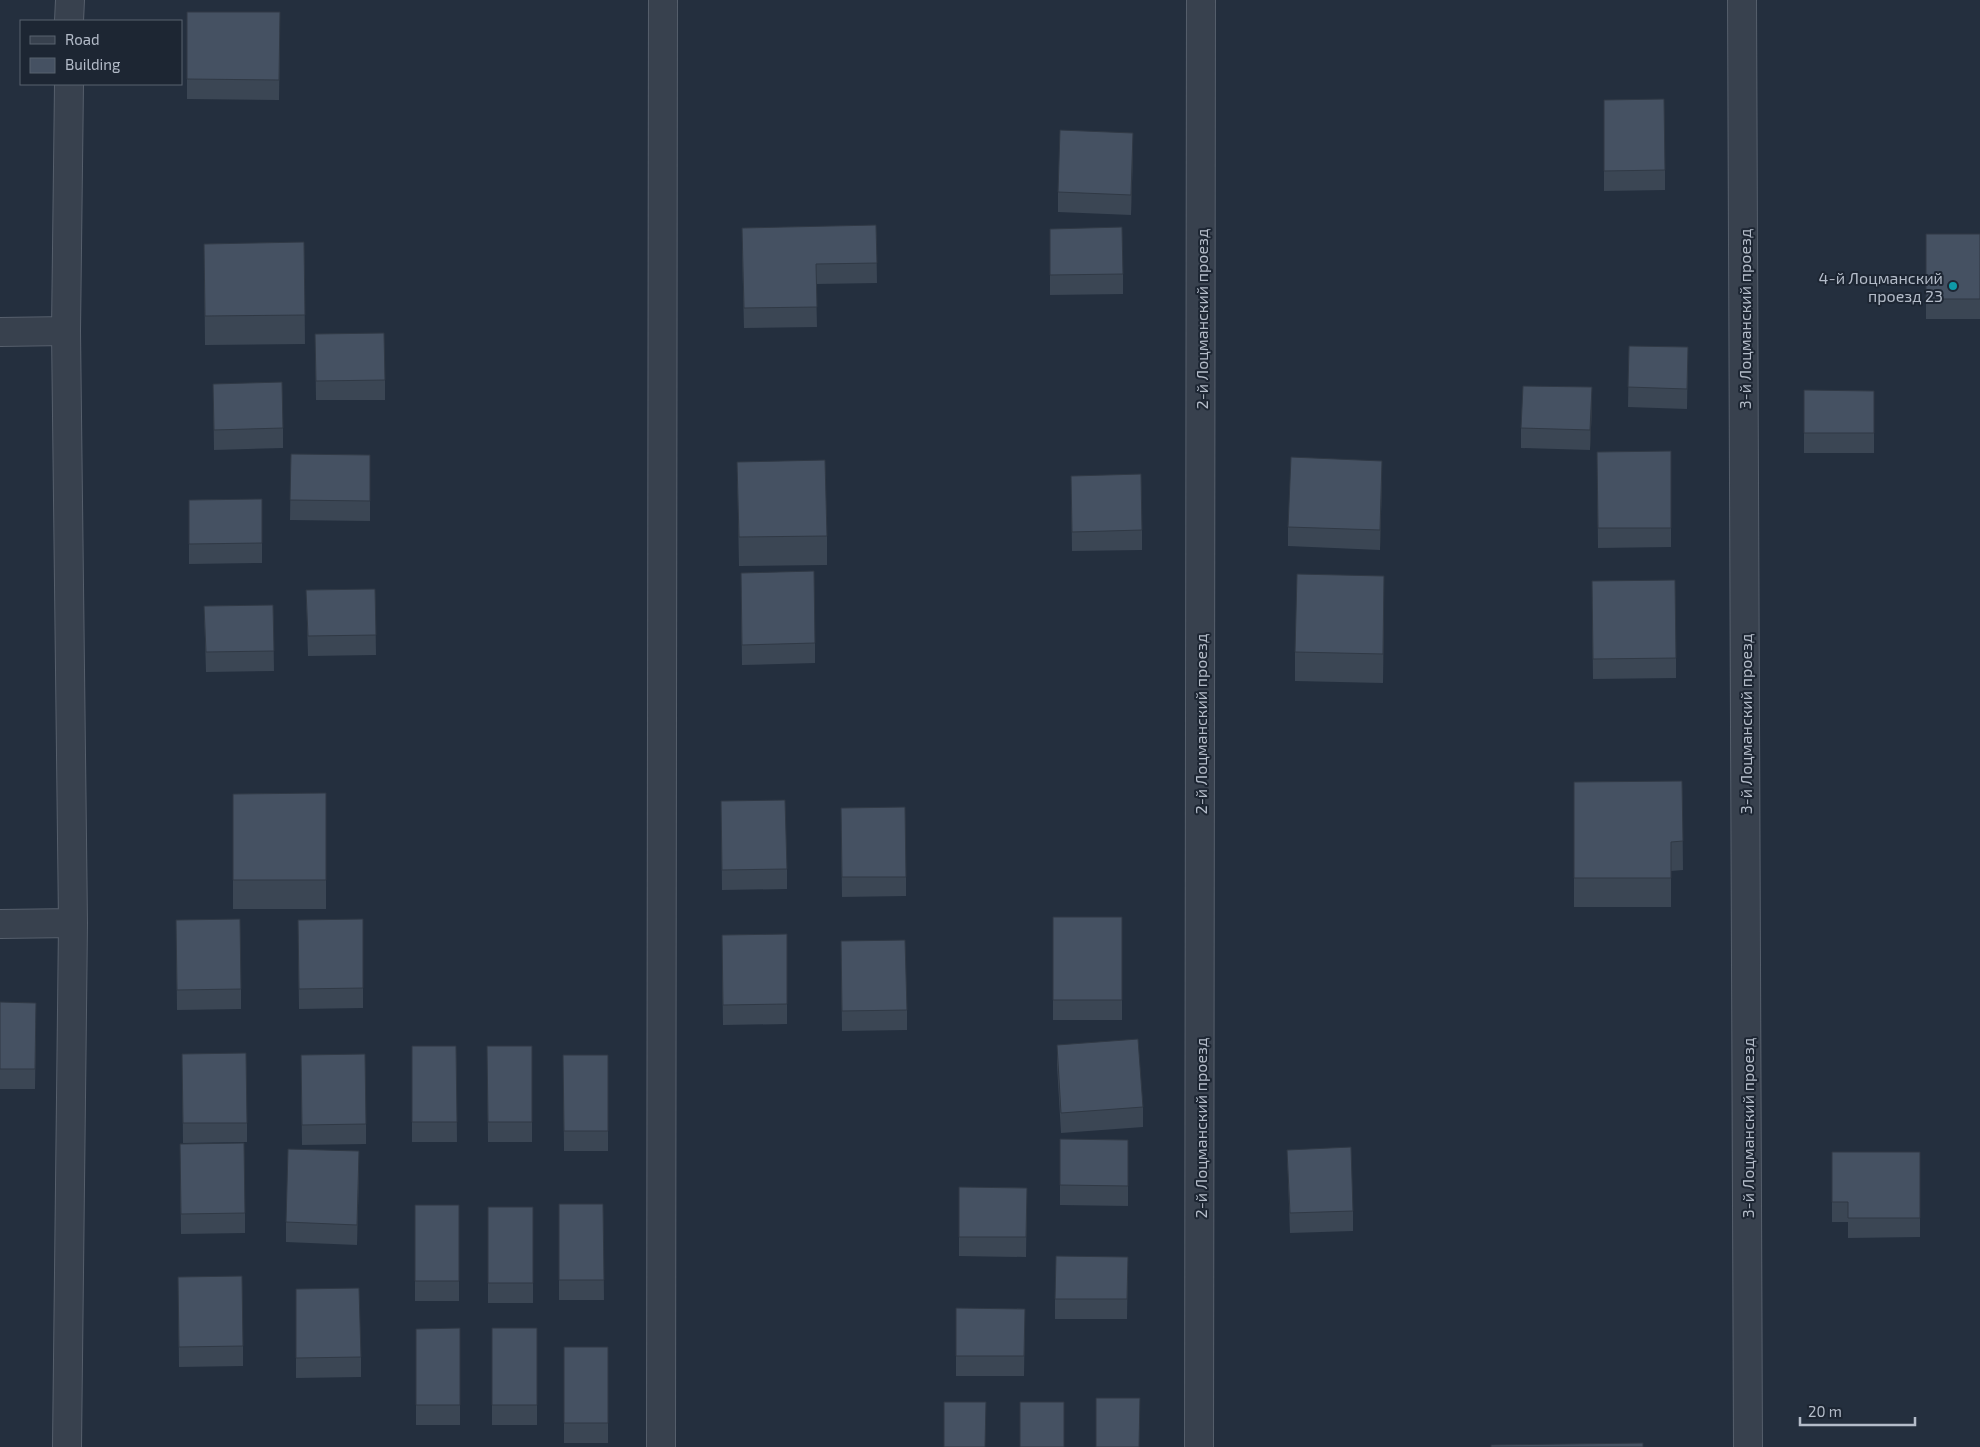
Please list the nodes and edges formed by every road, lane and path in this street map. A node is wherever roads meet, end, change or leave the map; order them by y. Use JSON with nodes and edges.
{"nodes":[{"id":1,"x":70,"y":0,"type":"edge"},
{"id":2,"x":662,"y":0,"type":"edge"},
{"id":3,"x":1201,"y":0,"type":"edge"},
{"id":4,"x":1742,"y":0,"type":"edge"},
{"id":5,"x":69,"y":20,"type":"edge"},
{"id":6,"x":69,"y":85,"type":"edge"},
{"id":7,"x":66,"y":331,"type":"junction"},
{"id":8,"x":0,"y":332,"type":"edge"},
{"id":9,"x":73,"y":923,"type":"junction"},
{"id":10,"x":0,"y":924,"type":"edge"},
{"id":11,"x":67,"y":1447,"type":"edge"},
{"id":12,"x":662,"y":1447,"type":"edge"},
{"id":13,"x":1199,"y":1447,"type":"edge"},
{"id":14,"x":1748,"y":1447,"type":"edge"}],
"edges":[{"from":1,"to":5,"type":"street"},
{"from":2,"to":12,"type":"street"},
{"from":3,"to":13,"type":"street","name":"2-й Лоцманский проезд"},
{"from":4,"to":14,"type":"street","name":"3-й Лоцманский проезд"},
{"from":6,"to":7,"type":"street"},
{"from":7,"to":8,"type":"street"},
{"from":7,"to":9,"type":"street"},
{"from":9,"to":10,"type":"street"},
{"from":9,"to":11,"type":"street"}]}
